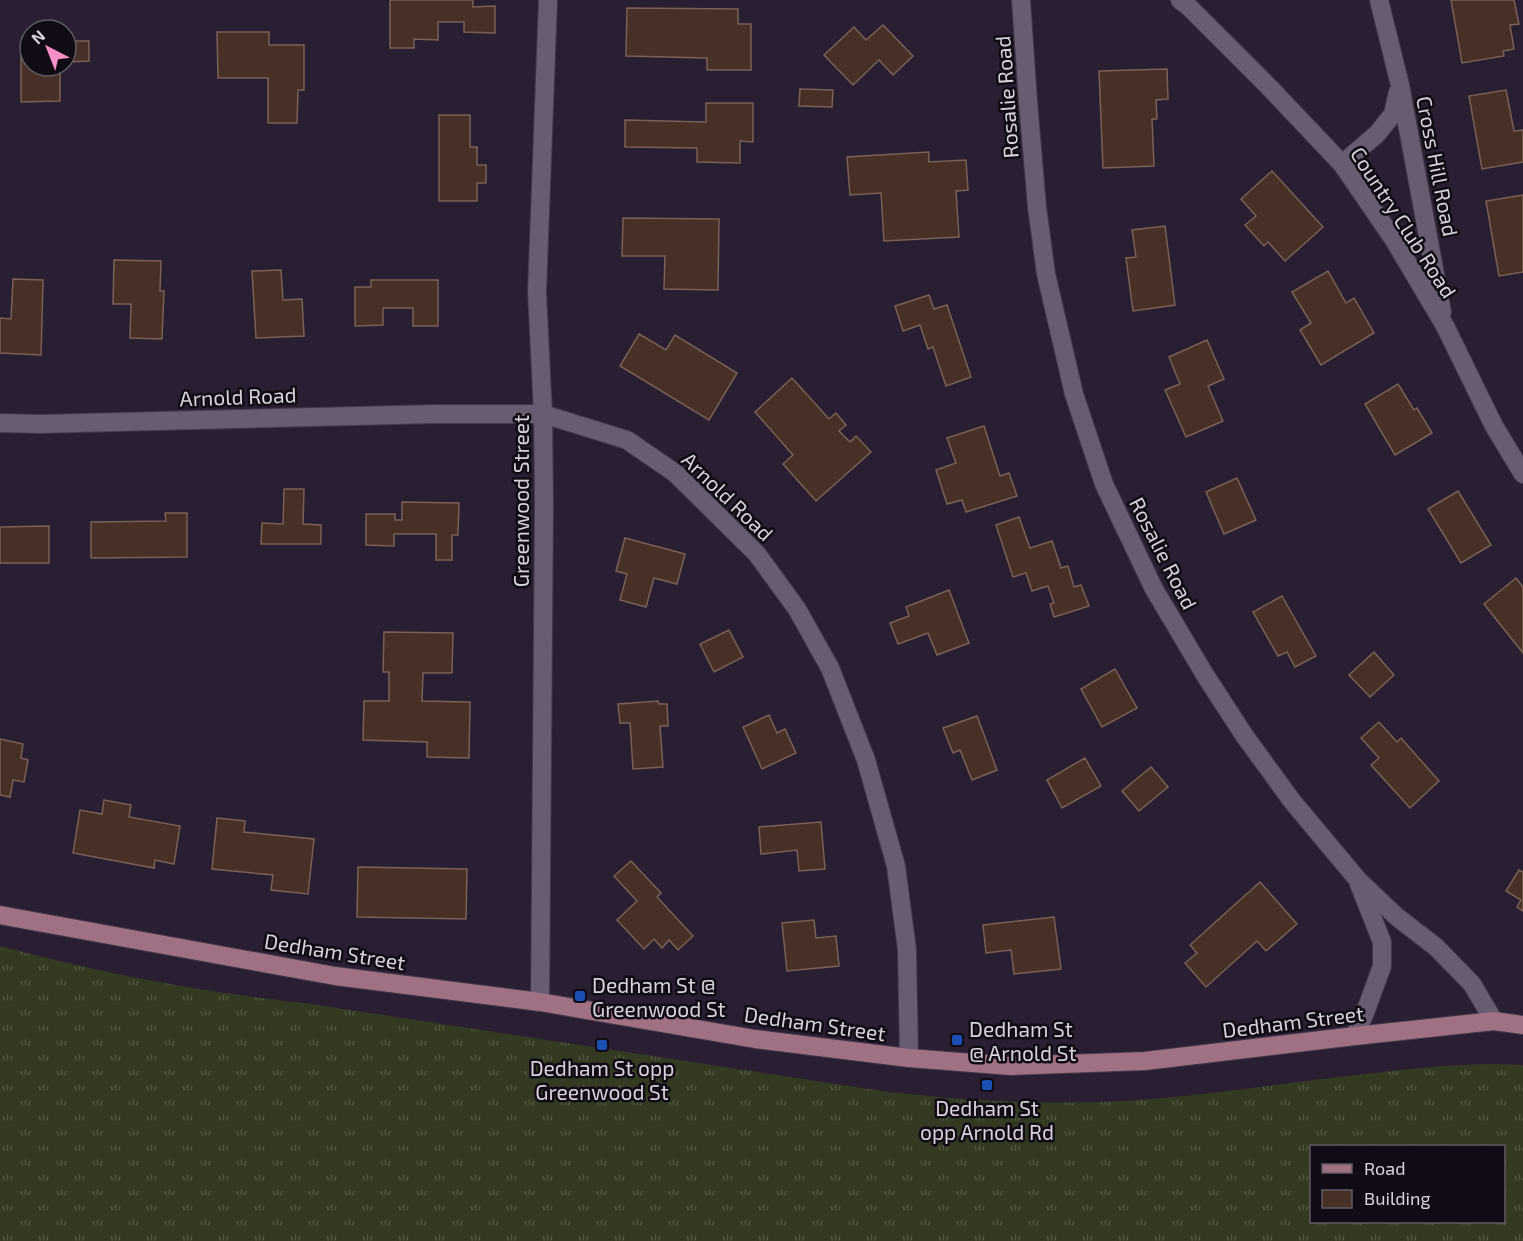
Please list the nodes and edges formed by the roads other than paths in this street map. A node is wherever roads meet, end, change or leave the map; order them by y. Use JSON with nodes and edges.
{"nodes":[{"id":1,"x":548,"y":0,"type":"edge"},
{"id":2,"x":1022,"y":0,"type":"edge"},
{"id":3,"x":1180,"y":0,"type":"edge"},
{"id":4,"x":1379,"y":0,"type":"edge"},
{"id":5,"x":1400,"y":85,"type":"junction"},
{"id":6,"x":1342,"y":164,"type":"junction"},
{"id":7,"x":1445,"y":326,"type":"junction"},
{"id":8,"x":543,"y":414,"type":"junction"},
{"id":9,"x":0,"y":423,"type":"edge"},
{"id":10,"x":1523,"y":474,"type":"edge"},
{"id":11,"x":1358,"y":880,"type":"junction"},
{"id":12,"x":0,"y":915,"type":"edge"},
{"id":13,"x":540,"y":1002,"type":"junction"},
{"id":14,"x":1494,"y":1021,"type":"junction"},
{"id":15,"x":1523,"y":1025,"type":"edge"},
{"id":16,"x":1355,"y":1036,"type":"junction"},
{"id":17,"x":909,"y":1059,"type":"junction"}],
"edges":[{"from":1,"to":8,"type":"street","name":"Greenwood Street"},
{"from":2,"to":11,"type":"street","name":"Rosalie Road"},
{"from":3,"to":6,"type":"street","name":"Country Club Road"},
{"from":4,"to":5,"type":"street","name":"Cross Hill Road"},
{"from":5,"to":6,"type":"street","name":"Cross Hill Road"},
{"from":5,"to":7,"type":"street","name":"Cross Hill Road"},
{"from":6,"to":7,"type":"street","name":"Country Club Road"},
{"from":7,"to":10,"type":"street","name":"Country Club Road"},
{"from":8,"to":9,"type":"street","name":"Arnold Road"},
{"from":8,"to":13,"type":"street","name":"Greenwood Street"},
{"from":8,"to":17,"type":"street","name":"Arnold Road"},
{"from":11,"to":14,"type":"street","name":"Rosalie Road"},
{"from":11,"to":16,"type":"street"},
{"from":12,"to":13,"type":"main road","name":"Dedham Street"},
{"from":13,"to":17,"type":"main road","name":"Dedham Street"},
{"from":14,"to":15,"type":"main road","name":"Dedham Street"},
{"from":14,"to":16,"type":"main road","name":"Dedham Street"},
{"from":16,"to":17,"type":"main road","name":"Dedham Street"}]}
